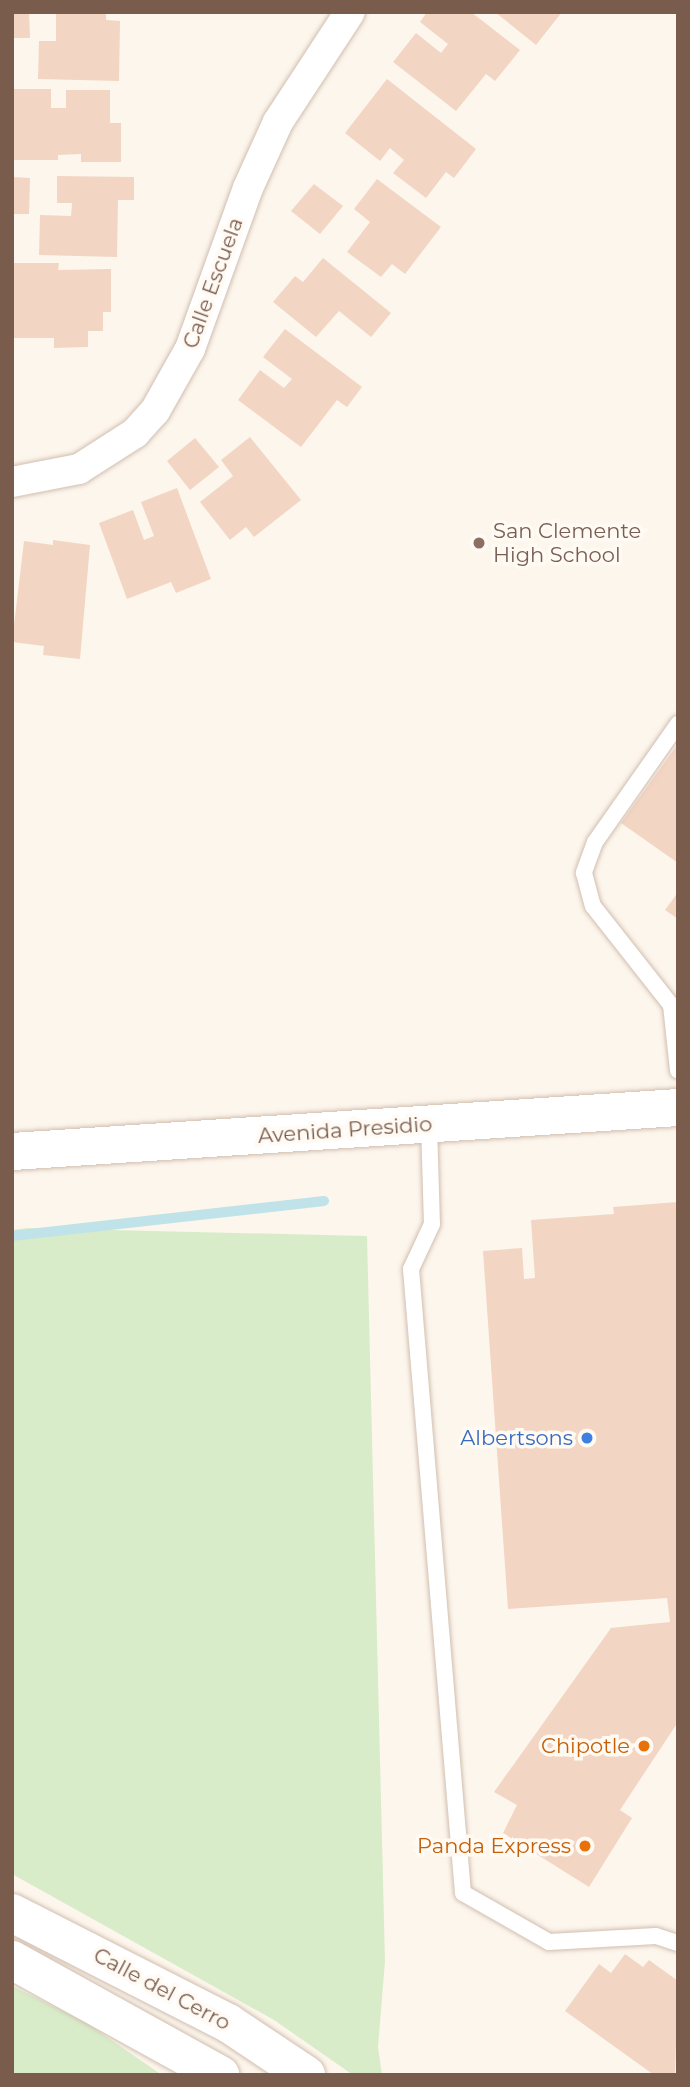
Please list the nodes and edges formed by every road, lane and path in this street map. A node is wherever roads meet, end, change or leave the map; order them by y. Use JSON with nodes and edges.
{"nodes":[{"id":1,"x":351,"y":12,"type":"edge"},
{"id":2,"x":12,"y":482,"type":"edge"},
{"id":3,"x":678,"y":724,"type":"edge"},
{"id":4,"x":675,"y":1006,"type":"edge"},
{"id":5,"x":678,"y":1071,"type":"edge"},
{"id":6,"x":678,"y":1107,"type":"edge"},
{"id":7,"x":429,"y":1124,"type":"junction"},
{"id":8,"x":12,"y":1151,"type":"edge"},
{"id":9,"x":12,"y":1913,"type":"edge"},
{"id":10,"x":678,"y":1943,"type":"edge"},
{"id":11,"x":12,"y":1960,"type":"edge"},
{"id":12,"x":220,"y":2075,"type":"edge"},
{"id":13,"x":306,"y":2075,"type":"edge"}],
"edges":[{"from":1,"to":2,"type":"street","name":"Calle Escuela"},
{"from":3,"to":4,"type":"lane"},
{"from":4,"to":5,"type":"lane"},
{"from":6,"to":7,"type":"street","name":"Avenida Presidio"},
{"from":7,"to":8,"type":"street","name":"Avenida Presidio"},
{"from":7,"to":10,"type":"lane"},
{"from":9,"to":13,"type":"main road","name":"Calle del Cerro"},
{"from":11,"to":12,"type":"main road","name":"Calle del Cerro"}]}
